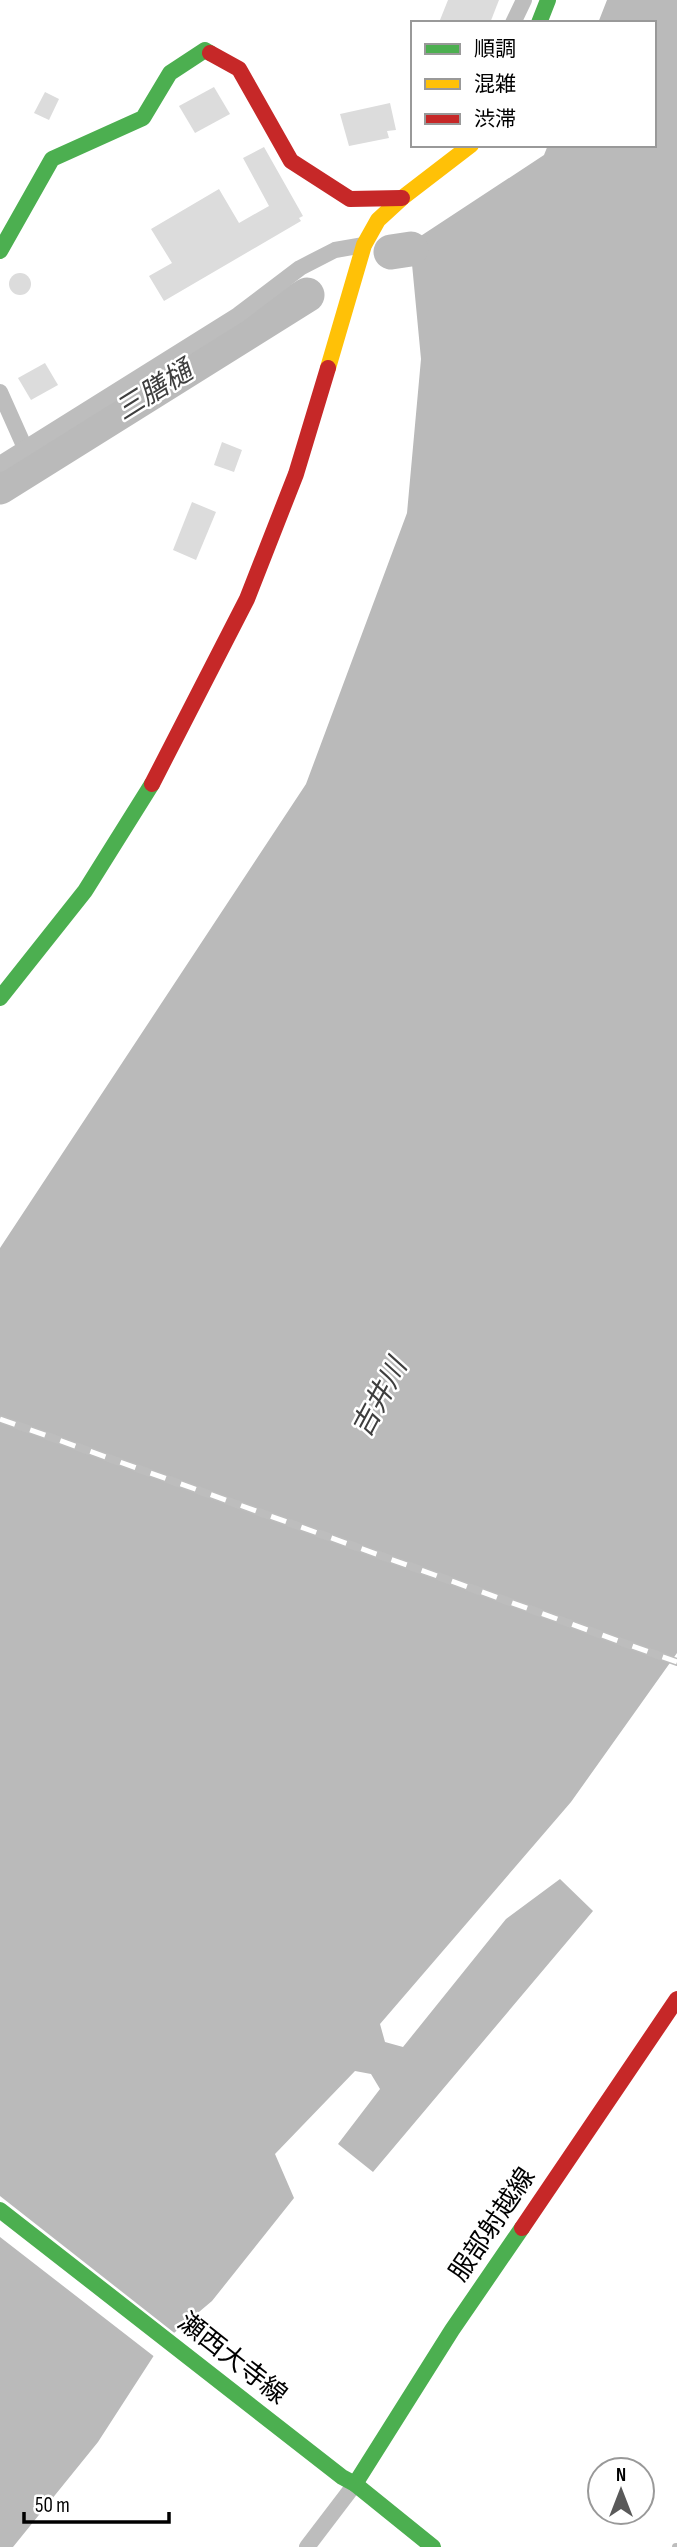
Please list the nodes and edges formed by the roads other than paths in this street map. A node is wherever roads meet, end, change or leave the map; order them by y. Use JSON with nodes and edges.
{"nodes":[{"id":1,"x":524,"y":0,"type":"edge"},
{"id":2,"x":548,"y":0,"type":"edge"},
{"id":3,"x":514,"y":21,"type":"edge"},
{"id":4,"x":540,"y":21,"type":"edge"},
{"id":5,"x":453,"y":147,"type":"edge"},
{"id":6,"x":468,"y":147,"type":"edge"},
{"id":7,"x":446,"y":165,"type":"junction"},
{"id":8,"x":402,"y":198,"type":"junction"},
{"id":9,"x":365,"y":245,"type":"junction"},
{"id":10,"x":0,"y":251,"type":"edge"},
{"id":11,"x":0,"y":392,"type":"edge"},
{"id":12,"x":25,"y":448,"type":"junction"},
{"id":13,"x":0,"y":464,"type":"edge"},
{"id":14,"x":3,"y":989,"type":"edge"},
{"id":15,"x":677,"y":1999,"type":"edge"},
{"id":16,"x":0,"y":2210,"type":"edge"},
{"id":17,"x":349,"y":2480,"type":"junction"},
{"id":18,"x":307,"y":2547,"type":"edge"},
{"id":19,"x":433,"y":2547,"type":"edge"}],
"edges":[{"from":1,"to":3,"type":"street"},
{"from":2,"to":4,"type":"street"},
{"from":5,"to":7,"type":"street"},
{"from":6,"to":7,"type":"street"},
{"from":7,"to":8,"type":"street"},
{"from":8,"to":9,"type":"street"},
{"from":8,"to":10,"type":"street"},
{"from":9,"to":12,"type":"street"},
{"from":9,"to":14,"type":"street"},
{"from":11,"to":12,"type":"street"},
{"from":12,"to":13,"type":"street"},
{"from":15,"to":17,"type":"street","name":"服部射越線"},
{"from":16,"to":17,"type":"street","name":"瀬西大寺線"},
{"from":17,"to":18,"type":"street"},
{"from":17,"to":19,"type":"street","name":"瀬西大寺線"}]}
